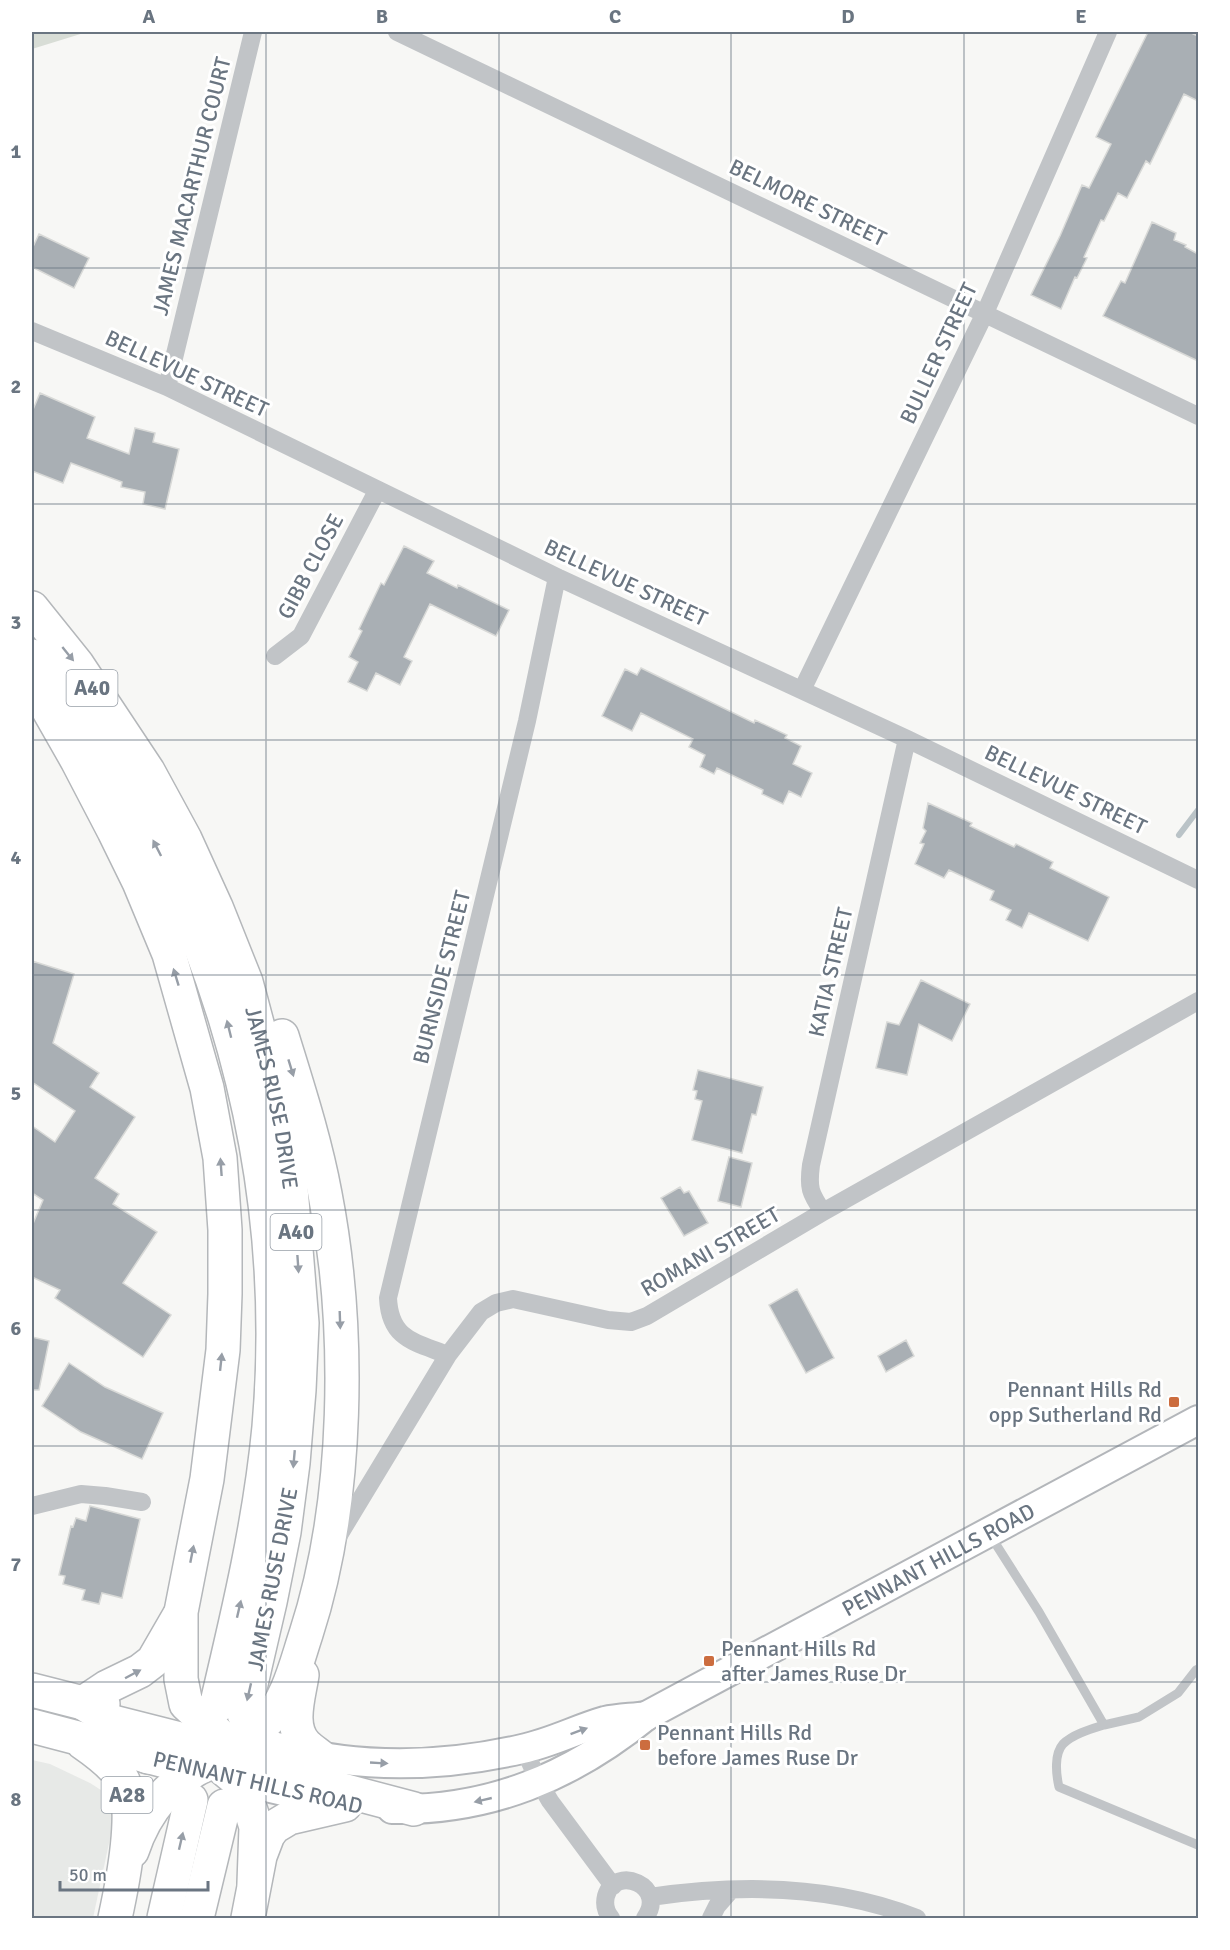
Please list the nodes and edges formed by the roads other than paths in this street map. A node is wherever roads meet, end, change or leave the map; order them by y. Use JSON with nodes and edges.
{"nodes":[{"id":1,"x":253,"y":32,"type":"edge"},
{"id":2,"x":397,"y":32,"type":"edge"},
{"id":3,"x":1108,"y":32,"type":"edge"},
{"id":4,"x":985,"y":313,"type":"junction"},
{"id":5,"x":32,"y":331,"type":"edge"},
{"id":6,"x":167,"y":387,"type":"junction"},
{"id":7,"x":1198,"y":416,"type":"edge"},
{"id":8,"x":377,"y":491,"type":"junction"},
{"id":9,"x":557,"y":577,"type":"junction"},
{"id":10,"x":32,"y":608,"type":"edge"},
{"id":11,"x":32,"y":656,"type":"edge"},
{"id":12,"x":275,"y":656,"type":"dead end"},
{"id":13,"x":32,"y":684,"type":"edge"},
{"id":14,"x":802,"y":690,"type":"junction"},
{"id":15,"x":907,"y":740,"type":"junction"},
{"id":16,"x":148,"y":771,"type":"junction"},
{"id":17,"x":1198,"y":880,"type":"edge"},
{"id":18,"x":1198,"y":1001,"type":"edge"},
{"id":19,"x":823,"y":1212,"type":"junction"},
{"id":20,"x":448,"y":1355,"type":"junction"},
{"id":21,"x":1198,"y":1420,"type":"edge"},
{"id":22,"x":142,"y":1502,"type":"dead end"},
{"id":23,"x":32,"y":1506,"type":"edge"},
{"id":24,"x":989,"y":1533,"type":"junction"},
{"id":25,"x":327,"y":1556,"type":"junction"},
{"id":26,"x":181,"y":1612,"type":"junction"},
{"id":27,"x":312,"y":1614,"type":"junction"},
{"id":28,"x":1198,"y":1669,"type":"edge"},
{"id":29,"x":32,"y":1690,"type":"edge"},
{"id":30,"x":83,"y":1703,"type":"junction"},
{"id":31,"x":646,"y":1716,"type":"junction"},
{"id":32,"x":1104,"y":1725,"type":"junction"},
{"id":33,"x":32,"y":1726,"type":"edge"},
{"id":34,"x":74,"y":1737,"type":"junction"},
{"id":35,"x":524,"y":1749,"type":"junction"},
{"id":36,"x":220,"y":1754,"type":"junction"},
{"id":37,"x":321,"y":1756,"type":"junction"},
{"id":38,"x":539,"y":1782,"type":"junction"},
{"id":39,"x":345,"y":1805,"type":"junction"},
{"id":40,"x":414,"y":1809,"type":"junction"},
{"id":41,"x":1198,"y":1845,"type":"edge"},
{"id":42,"x":124,"y":1875,"type":"junction"},
{"id":43,"x":254,"y":1883,"type":"junction"},
{"id":44,"x":613,"y":1886,"type":"junction"},
{"id":45,"x":730,"y":1891,"type":"junction"},
{"id":46,"x":650,"y":1897,"type":"junction"},
{"id":47,"x":115,"y":1918,"type":"edge"},
{"id":48,"x":164,"y":1918,"type":"edge"},
{"id":49,"x":197,"y":1918,"type":"edge"},
{"id":50,"x":248,"y":1918,"type":"edge"},
{"id":51,"x":611,"y":1918,"type":"edge"},
{"id":52,"x":645,"y":1918,"type":"edge"},
{"id":53,"x":711,"y":1918,"type":"edge"},
{"id":54,"x":917,"y":1918,"type":"edge"}],
"edges":[{"from":1,"to":6,"type":"street","name":"JAMES MACARTHUR COURT"},
{"from":2,"to":4,"type":"street","name":"BELMORE STREET"},
{"from":3,"to":4,"type":"street","name":"BULLER STREET"},
{"from":4,"to":7,"type":"street","name":"BELMORE STREET"},
{"from":4,"to":14,"type":"street","name":"BULLER STREET"},
{"from":5,"to":6,"type":"street","name":"BELLEVUE STREET"},
{"from":6,"to":8,"type":"street","name":"BELLEVUE STREET"},
{"from":8,"to":9,"type":"street","name":"BELLEVUE STREET"},
{"from":8,"to":12,"type":"street","name":"GIBB CLOSE"},
{"from":9,"to":14,"type":"street","name":"BELLEVUE STREET"},
{"from":9,"to":20,"type":"street","name":"BURNSIDE STREET"},
{"from":10,"to":16,"type":"highway","name":"JAMES RUSE DRIVE","number":"A40","one_way":true},
{"from":36,"to":11,"type":"highway","name":"JAMES RUSE DRIVE","number":"A40","one_way":true},
{"from":26,"to":13,"type":"highway","one_way":true},
{"from":14,"to":15,"type":"street","name":"BELLEVUE STREET"},
{"from":15,"to":17,"type":"street","name":"BELLEVUE STREET"},
{"from":15,"to":19,"type":"street","name":"KATIA STREET"},
{"from":16,"to":25,"type":"highway","one_way":true},
{"from":16,"to":36,"type":"highway","name":"JAMES RUSE DRIVE","number":"A40","one_way":true},
{"from":18,"to":19,"type":"street","name":"ROMANI STREET"},
{"from":19,"to":20,"type":"street","name":"ROMANI STREET"},
{"from":20,"to":25,"type":"street","name":"ROMANI STREET"},
{"from":21,"to":24,"type":"main road","name":"PENNANT HILLS ROAD"},
{"from":22,"to":23,"type":"street"},
{"from":24,"to":31,"type":"main road","name":"PENNANT HILLS ROAD"},
{"from":24,"to":32,"type":"lane"},
{"from":25,"to":27,"type":"highway"},
{"from":30,"to":26,"type":"highway","one_way":true},
{"from":26,"to":36,"type":"highway"},
{"from":27,"to":36,"type":"highway"},
{"from":27,"to":37,"type":"highway"},
{"from":28,"to":32,"type":"lane"},
{"from":29,"to":30,"type":"highway"},
{"from":30,"to":36,"type":"highway"},
{"from":35,"to":31,"type":"main road","name":"PENNANT HILLS ROAD","one_way":true},
{"from":31,"to":38,"type":"main road","name":"PENNANT HILLS ROAD"},
{"from":32,"to":41,"type":"lane"},
{"from":33,"to":34,"type":"highway","name":"PENNANT HILLS ROAD","number":"A28"},
{"from":34,"to":36,"type":"highway","name":"PENNANT HILLS ROAD"},
{"from":34,"to":42,"type":"highway","number":"A28"},
{"from":37,"to":35,"type":"main road","name":"PENNANT HILLS ROAD","one_way":true},
{"from":35,"to":38,"type":"street"},
{"from":36,"to":37,"type":"main road","name":"PENNANT HILLS ROAD"},
{"from":36,"to":39,"type":"main road","name":"PENNANT HILLS ROAD"},
{"from":36,"to":40,"type":"highway"},
{"from":36,"to":42,"type":"highway"},
{"from":36,"to":43,"type":"highway"},
{"from":48,"to":36,"type":"highway","name":"JAMES RUSE DRIVE","number":"A40","one_way":true},
{"from":36,"to":49,"type":"highway","name":"JAMES RUSE DRIVE","number":"A40"},
{"from":38,"to":40,"type":"main road","name":"PENNANT HILLS ROAD","one_way":true},
{"from":38,"to":44,"type":"street"},
{"from":39,"to":40,"type":"main road","name":"PENNANT HILLS ROAD"},
{"from":39,"to":43,"type":"highway"},
{"from":42,"to":47,"type":"highway","number":"A28"},
{"from":43,"to":50,"type":"highway"},
{"from":44,"to":46,"type":"street"},
{"from":44,"to":51,"type":"street"},
{"from":45,"to":46,"type":"street"},
{"from":45,"to":53,"type":"street"},
{"from":45,"to":54,"type":"street"},
{"from":46,"to":52,"type":"street"}]}
